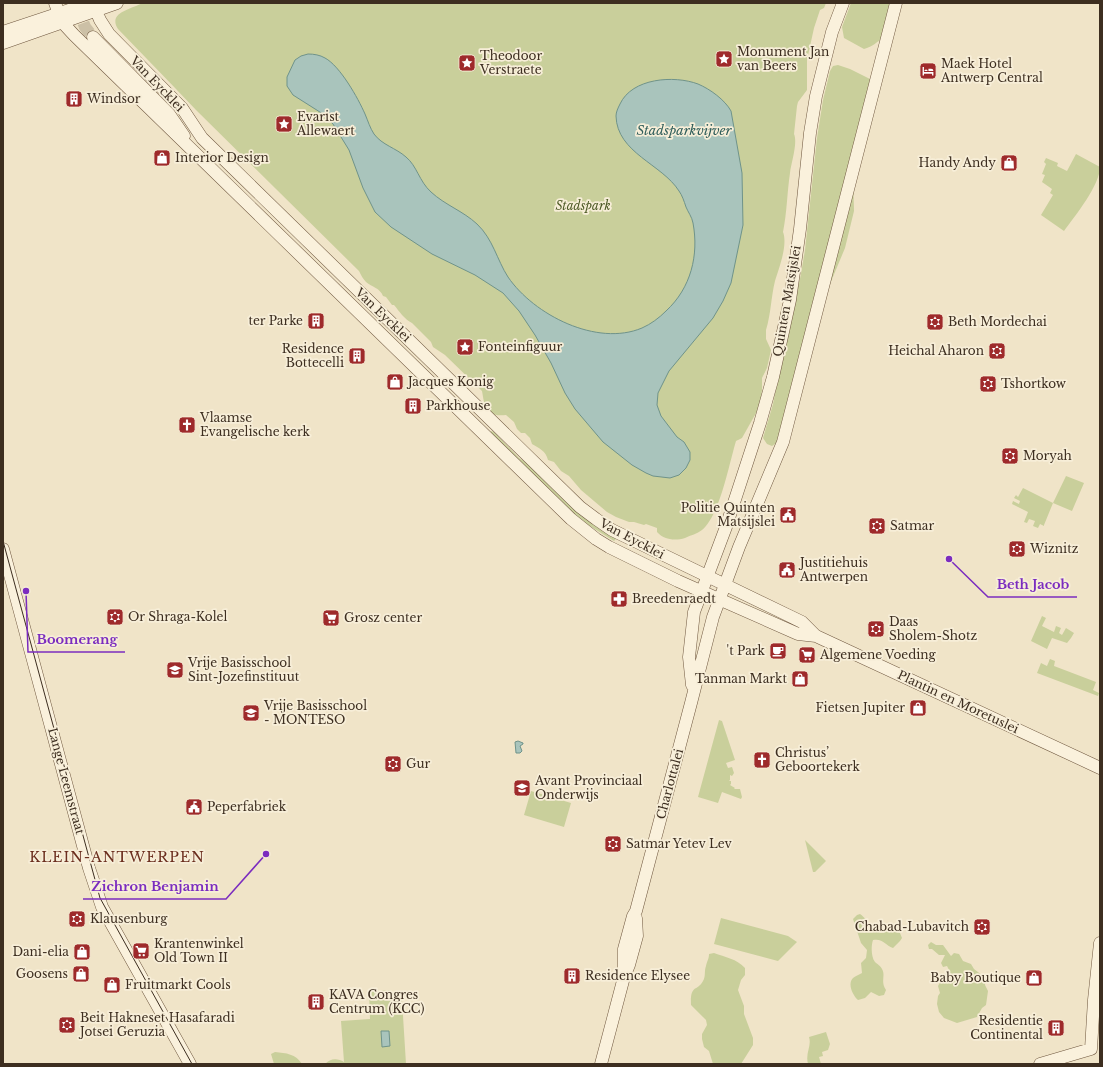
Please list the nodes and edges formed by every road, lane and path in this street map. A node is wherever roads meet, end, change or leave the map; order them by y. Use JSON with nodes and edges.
{"nodes":[{"id":1,"x":117,"y":3,"type":"edge"},
{"id":2,"x":843,"y":3,"type":"edge"},
{"id":3,"x":896,"y":3,"type":"edge"},
{"id":4,"x":88,"y":5,"type":"edge"},
{"id":5,"x":58,"y":13,"type":"edge"},
{"id":6,"x":3,"y":32,"type":"edge"},
{"id":7,"x":95,"y":36,"type":"tunnel mouth"},
{"id":8,"x":3,"y":43,"type":"edge"},
{"id":9,"x":191,"y":149,"type":"junction"},
{"id":10,"x":3,"y":549,"type":"edge"},
{"id":11,"x":707,"y":577,"type":"junction"},
{"id":12,"x":724,"y":585,"type":"junction"},
{"id":13,"x":701,"y":592,"type":"junction"},
{"id":14,"x":718,"y":600,"type":"junction"},
{"id":15,"x":816,"y":636,"type":"junction"},
{"id":16,"x":691,"y":703,"type":"junction"},
{"id":17,"x":1100,"y":768,"type":"edge"},
{"id":18,"x":1100,"y":944,"type":"edge"},
{"id":19,"x":190,"y":1064,"type":"edge"},
{"id":20,"x":601,"y":1064,"type":"edge"},
{"id":21,"x":1040,"y":1064,"type":"edge"}],
"edges":[{"from":1,"to":4,"type":"street"},
{"from":2,"to":11,"type":"street","name":"Quinten Matsijslei"},
{"from":3,"to":12,"type":"street"},
{"from":4,"to":5,"type":"street"},
{"from":4,"to":11,"type":"street","name":"Van Eycklei"},
{"from":5,"to":6,"type":"street"},
{"from":5,"to":8,"type":"street"},
{"from":5,"to":9,"type":"street","name":"Van Eycklei"},
{"from":7,"to":9,"type":"street","name":"Van Eycklei"},
{"from":9,"to":13,"type":"street","name":"Van Eycklei"},
{"from":10,"to":19,"type":"street","name":"Lange Leemstraat"},
{"from":11,"to":12,"type":"street","name":"Van Eycklei"},
{"from":11,"to":13,"type":"street","name":"Quinten Matsijslei"},
{"from":12,"to":14,"type":"street","name":"Charlottalei"},
{"from":12,"to":15,"type":"street","name":"Plantin en Moretuslei"},
{"from":13,"to":14,"type":"street","name":"Van Eycklei"},
{"from":13,"to":16,"type":"street","name":"Charlottalei"},
{"from":14,"to":15,"type":"street","name":"Plantin en Moretuslei"},
{"from":14,"to":16,"type":"street","name":"Charlottalei"},
{"from":15,"to":17,"type":"street","name":"Plantin en Moretuslei"},
{"from":16,"to":20,"type":"street","name":"Charlottalei"},
{"from":18,"to":21,"type":"street"}]}
